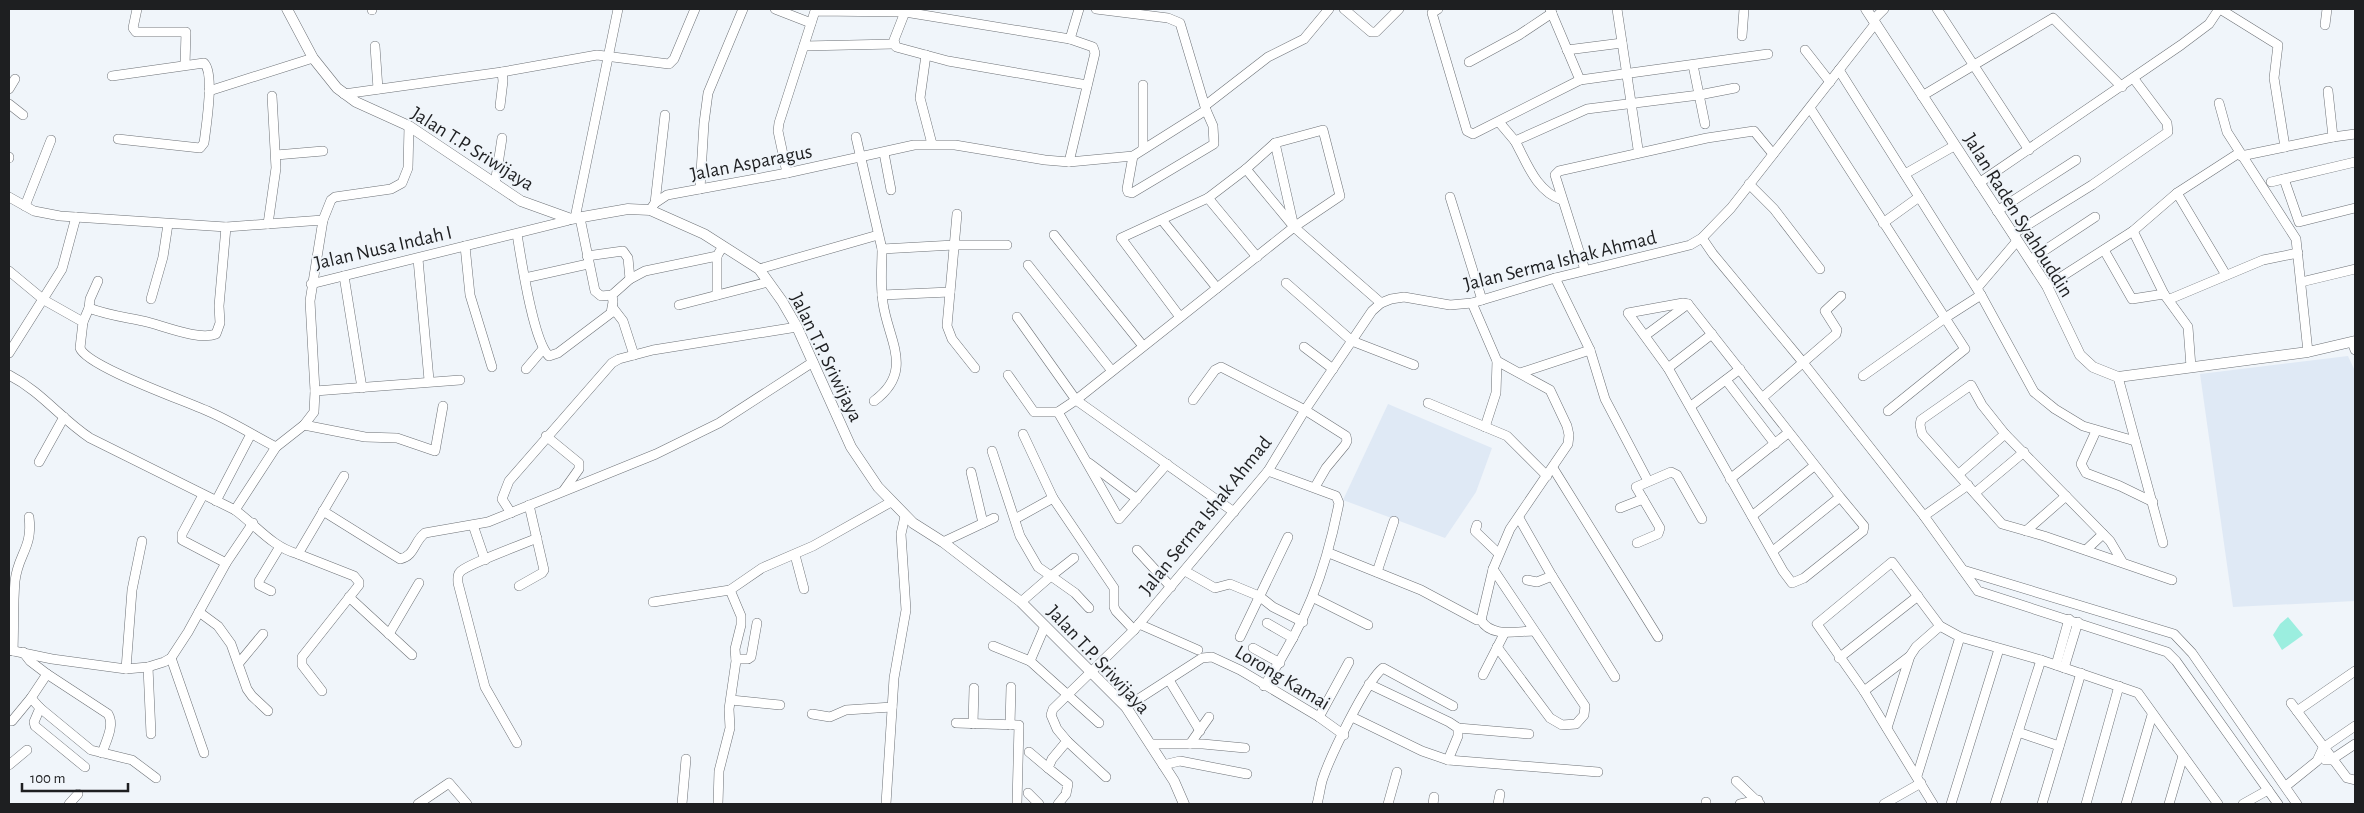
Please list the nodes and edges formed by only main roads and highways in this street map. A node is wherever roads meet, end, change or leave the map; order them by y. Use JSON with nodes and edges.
{"nodes":[{"id":1,"x":287,"y":9,"type":"edge"},
{"id":2,"x":1866,"y":9,"type":"edge"},
{"id":3,"x":2354,"y":344,"type":"edge"},
{"id":4,"x":1184,"y":804,"type":"edge"}],
"edges":[{"from":1,"to":4,"type":"main road","name":"Jalan T.P. Sriwijaya"},
{"from":2,"to":3,"type":"main road","name":"Jalan Raden Syahbuddin"}]}
